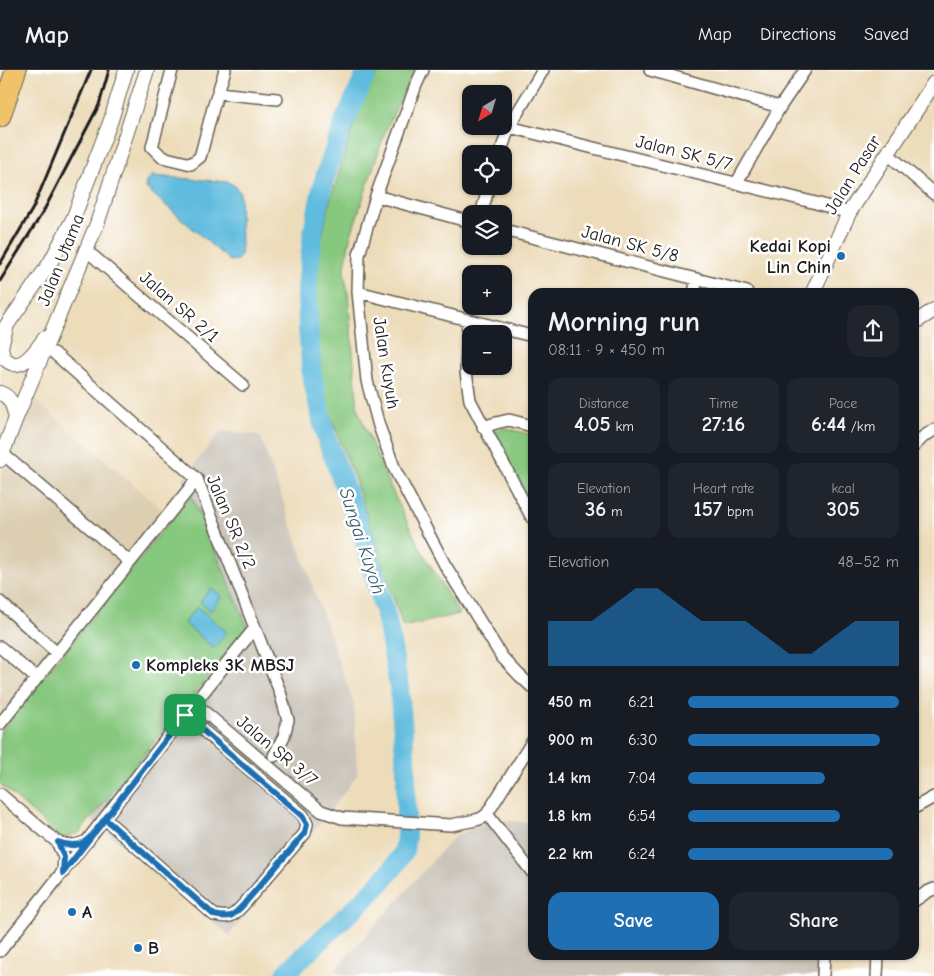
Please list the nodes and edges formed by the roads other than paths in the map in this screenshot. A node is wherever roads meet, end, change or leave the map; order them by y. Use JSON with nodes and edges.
{"nodes":[{"id":1,"x":16,"y":70,"type":"edge"},
{"id":2,"x":126,"y":70,"type":"edge"},
{"id":3,"x":147,"y":70,"type":"edge"},
{"id":4,"x":172,"y":70,"type":"edge"},
{"id":5,"x":225,"y":70,"type":"edge"},
{"id":6,"x":423,"y":70,"type":"edge"},
{"id":7,"x":543,"y":70,"type":"edge"},
{"id":8,"x":650,"y":70,"type":"edge"},
{"id":9,"x":805,"y":70,"type":"edge"},
{"id":10,"x":934,"y":83,"type":"edge"},
{"id":11,"x":218,"y":93,"type":"junction"},
{"id":12,"x":277,"y":99,"type":"dead end"},
{"id":13,"x":780,"y":107,"type":"junction"},
{"id":14,"x":0,"y":117,"type":"edge"},
{"id":15,"x":512,"y":122,"type":"edge"},
{"id":16,"x":512,"y":128,"type":"edge"},
{"id":17,"x":888,"y":154,"type":"junction"},
{"id":18,"x":736,"y":184,"type":"junction"},
{"id":19,"x":934,"y":194,"type":"edge"},
{"id":20,"x":376,"y":196,"type":"junction"},
{"id":21,"x":106,"y":197,"type":"junction"},
{"id":22,"x":849,"y":213,"type":"junction"},
{"id":23,"x":462,"y":220,"type":"edge"},
{"id":24,"x":512,"y":232,"type":"edge"},
{"id":25,"x":93,"y":256,"type":"junction"},
{"id":26,"x":697,"y":280,"type":"junction"},
{"id":27,"x":695,"y":288,"type":"edge"},
{"id":28,"x":731,"y":288,"type":"edge"},
{"id":29,"x":815,"y":288,"type":"edge"},
{"id":30,"x":358,"y":292,"type":"junction"},
{"id":31,"x":934,"y":310,"type":"edge"},
{"id":32,"x":468,"y":320,"type":"junction"},
{"id":33,"x":919,"y":320,"type":"edge"},
{"id":34,"x":54,"y":328,"type":"junction"},
{"id":35,"x":3,"y":331,"type":"edge"},
{"id":36,"x":528,"y":335,"type":"edge"},
{"id":37,"x":54,"y":353,"type":"junction"},
{"id":38,"x":243,"y":385,"type":"dead end"},
{"id":39,"x":0,"y":393,"type":"edge"},
{"id":40,"x":16,"y":418,"type":"junction"},
{"id":41,"x":528,"y":425,"type":"edge"},
{"id":42,"x":483,"y":427,"type":"junction"},
{"id":43,"x":934,"y":430,"type":"edge"},
{"id":44,"x":919,"y":442,"type":"edge"},
{"id":45,"x":1,"y":457,"type":"edge"},
{"id":46,"x":196,"y":479,"type":"junction"},
{"id":47,"x":528,"y":511,"type":"edge"},
{"id":48,"x":130,"y":562,"type":"junction"},
{"id":49,"x":0,"y":602,"type":"edge"},
{"id":50,"x":255,"y":628,"type":"junction"},
{"id":51,"x":0,"y":647,"type":"edge"},
{"id":52,"x":57,"y":653,"type":"junction"},
{"id":53,"x":36,"y":678,"type":"junction"},
{"id":54,"x":528,"y":683,"type":"edge"},
{"id":55,"x":194,"y":703,"type":"junction"},
{"id":56,"x":185,"y":715,"type":"junction"},
{"id":57,"x":0,"y":724,"type":"edge"},
{"id":58,"x":528,"y":748,"type":"edge"},
{"id":59,"x":274,"y":756,"type":"dead end"},
{"id":60,"x":0,"y":794,"type":"edge"},
{"id":61,"x":934,"y":797,"type":"edge"},
{"id":62,"x":919,"y":802,"type":"edge"},
{"id":63,"x":487,"y":814,"type":"junction"},
{"id":64,"x":105,"y":819,"type":"junction"},
{"id":65,"x":88,"y":841,"type":"junction"},
{"id":66,"x":58,"y":842,"type":"junction"},
{"id":67,"x":528,"y":867,"type":"edge"},
{"id":68,"x":63,"y":873,"type":"junction"},
{"id":69,"x":934,"y":889,"type":"edge"},
{"id":70,"x":919,"y":898,"type":"edge"},
{"id":71,"x":0,"y":931,"type":"edge"},
{"id":72,"x":9,"y":940,"type":"junction"},
{"id":73,"x":0,"y":951,"type":"edge"},
{"id":74,"x":824,"y":960,"type":"edge"},
{"id":75,"x":878,"y":960,"type":"edge"},
{"id":76,"x":823,"y":976,"type":"edge"},
{"id":77,"x":877,"y":976,"type":"edge"}],
"edges":[{"from":1,"to":14,"type":"highway"},
{"from":2,"to":35,"type":"street","name":"Jalan Utama"},
{"from":3,"to":21,"type":"street","name":"Jalan Utama"},
{"from":4,"to":11,"type":"street"},
{"from":5,"to":11,"type":"street"},
{"from":6,"to":20,"type":"street","name":"Jalan Kuyuh"},
{"from":7,"to":15,"type":"street"},
{"from":8,"to":13,"type":"street"},
{"from":9,"to":13,"type":"street"},
{"from":10,"to":17,"type":"street","name":"Jalan Pasar"},
{"from":11,"to":12,"type":"street"},
{"from":13,"to":18,"type":"street"},
{"from":16,"to":18,"type":"street","name":"Jalan SK 5/7"},
{"from":17,"to":19,"type":"street"},
{"from":17,"to":22,"type":"street","name":"Jalan Pasar"},
{"from":18,"to":22,"type":"street","name":"Jalan SK 5/7"},
{"from":20,"to":23,"type":"street"},
{"from":20,"to":30,"type":"street","name":"Jalan Kuyuh"},
{"from":21,"to":25,"type":"street"},
{"from":21,"to":34,"type":"street","name":"Jalan Utama"},
{"from":22,"to":29,"type":"street","name":"Jalan Pasar"},
{"from":24,"to":26,"type":"street","name":"Jalan SK 5/8"},
{"from":25,"to":37,"type":"street"},
{"from":25,"to":38,"type":"street","name":"Jalan SR 2/1"},
{"from":26,"to":27,"type":"street"},
{"from":26,"to":28,"type":"street","name":"Jalan SK 5/8"},
{"from":30,"to":32,"type":"street"},
{"from":30,"to":54,"type":"street","name":"Jalan Kuyuh"},
{"from":31,"to":33,"type":"street"},
{"from":32,"to":36,"type":"street"},
{"from":32,"to":42,"type":"street"},
{"from":34,"to":35,"type":"street"},
{"from":34,"to":40,"type":"street","name":"Jalan Utama"},
{"from":37,"to":40,"type":"street"},
{"from":37,"to":46,"type":"street","name":"Jalan SR 2/2"},
{"from":39,"to":40,"type":"street"},
{"from":40,"to":45,"type":"street","name":"Jalan Utama"},
{"from":41,"to":42,"type":"street"},
{"from":42,"to":47,"type":"street"},
{"from":43,"to":44,"type":"street"},
{"from":45,"to":48,"type":"street"},
{"from":46,"to":48,"type":"street"},
{"from":46,"to":50,"type":"street","name":"Jalan SR 2/2"},
{"from":48,"to":52,"type":"street"},
{"from":49,"to":52,"type":"street"},
{"from":50,"to":55,"type":"street"},
{"from":50,"to":59,"type":"street","name":"Jalan SR 2/2"},
{"from":51,"to":53,"type":"street"},
{"from":52,"to":53,"type":"street"},
{"from":53,"to":57,"type":"street"},
{"from":55,"to":56,"type":"street"},
{"from":55,"to":63,"type":"street","name":"Jalan SR 3/7"},
{"from":56,"to":64,"type":"street"},
{"from":56,"to":64,"type":"street"},
{"from":58,"to":63,"type":"street"},
{"from":60,"to":66,"type":"street"},
{"from":61,"to":62,"type":"street"},
{"from":63,"to":67,"type":"street"},
{"from":64,"to":65,"type":"street"},
{"from":65,"to":66,"type":"street"},
{"from":65,"to":68,"type":"street"},
{"from":66,"to":68,"type":"street"},
{"from":68,"to":72,"type":"street"},
{"from":69,"to":70,"type":"street"},
{"from":71,"to":72,"type":"street"},
{"from":72,"to":73,"type":"street"},
{"from":74,"to":76,"type":"street"},
{"from":75,"to":77,"type":"street"}]}
